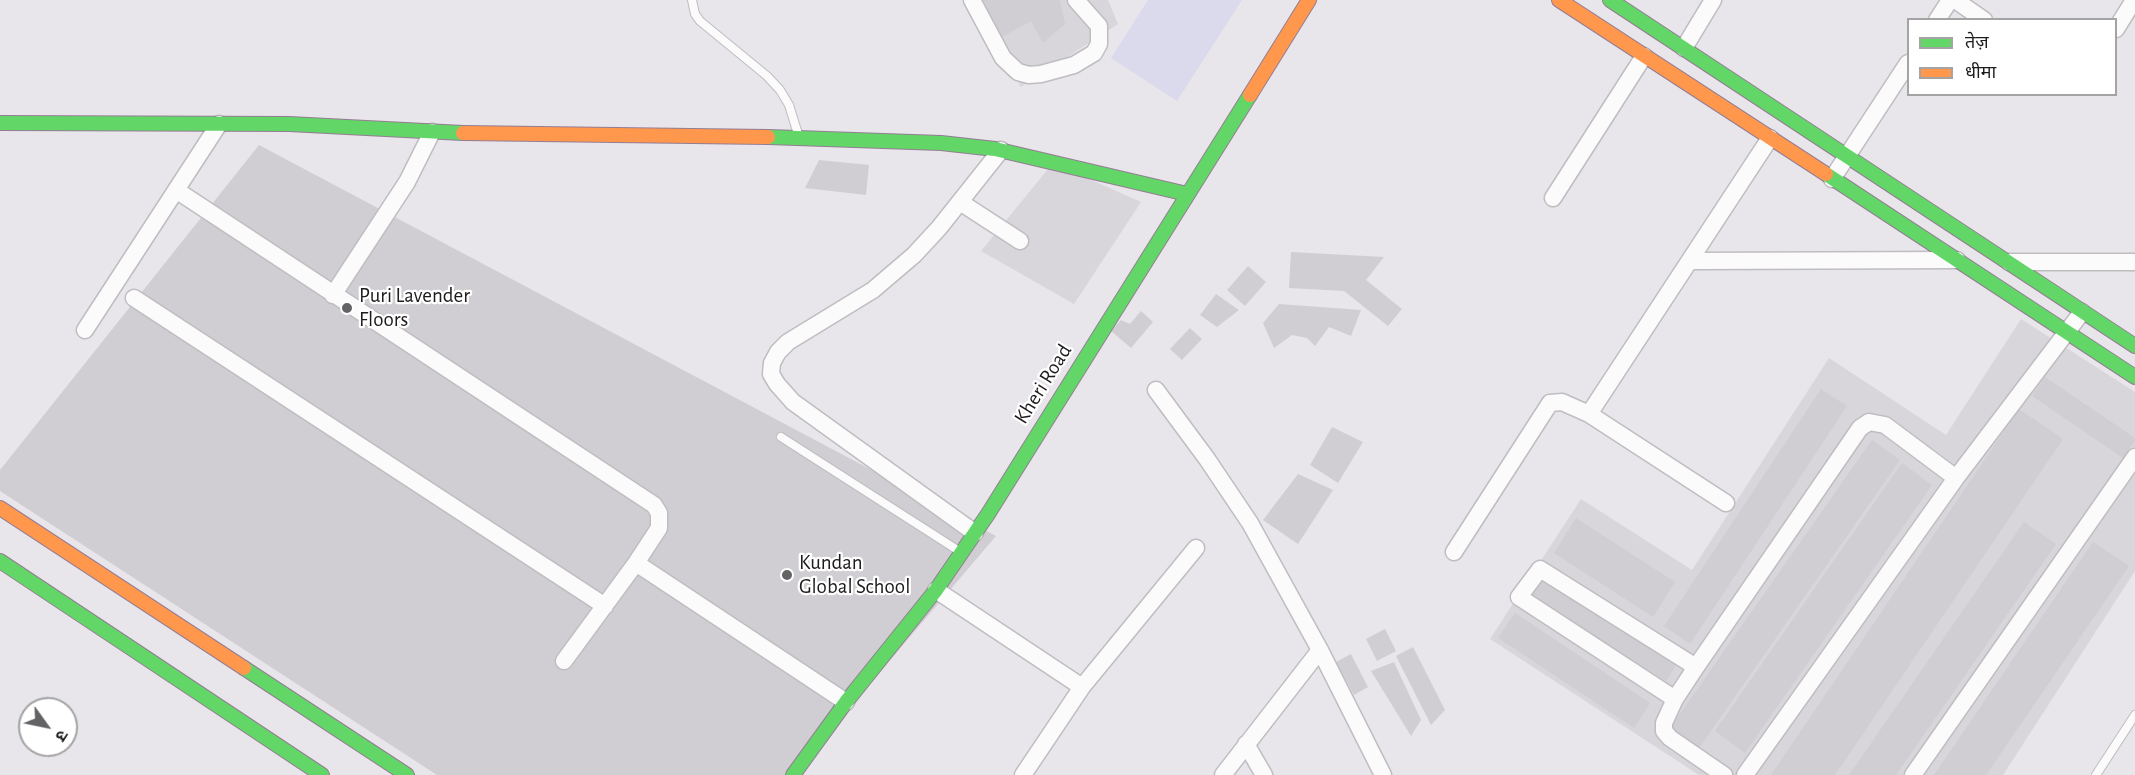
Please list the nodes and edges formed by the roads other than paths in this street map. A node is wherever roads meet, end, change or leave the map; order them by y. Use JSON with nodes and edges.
{"nodes":[{"id":1,"x":692,"y":0,"type":"edge"},
{"id":2,"x":972,"y":0,"type":"edge"},
{"id":3,"x":1076,"y":0,"type":"edge"},
{"id":4,"x":1309,"y":0,"type":"edge"},
{"id":5,"x":1559,"y":0,"type":"edge"},
{"id":6,"x":1610,"y":0,"type":"edge"},
{"id":7,"x":1713,"y":0,"type":"edge"},
{"id":8,"x":1952,"y":0,"type":"edge"},
{"id":9,"x":2134,"y":0,"type":"edge"},
{"id":10,"x":1938,"y":18,"type":"edge"},
{"id":11,"x":1980,"y":18,"type":"edge"},
{"id":12,"x":2117,"y":26,"type":"edge"},
{"id":13,"x":1684,"y":48,"type":"junction"},
{"id":14,"x":1644,"y":56,"type":"junction"},
{"id":15,"x":1907,"y":65,"type":"edge"},
{"id":16,"x":0,"y":123,"type":"edge"},
{"id":17,"x":219,"y":124,"type":"junction"},
{"id":18,"x":432,"y":132,"type":"junction"},
{"id":19,"x":799,"y":138,"type":"junction"},
{"id":20,"x":1770,"y":138,"type":"junction"},
{"id":21,"x":1001,"y":150,"type":"junction"},
{"id":22,"x":1847,"y":157,"type":"junction"},
{"id":23,"x":1832,"y":179,"type":"junction"},
{"id":24,"x":176,"y":190,"type":"junction"},
{"id":25,"x":1187,"y":194,"type":"junction"},
{"id":26,"x":1553,"y":198,"type":"dead end"},
{"id":27,"x":960,"y":202,"type":"junction"},
{"id":28,"x":1020,"y":241,"type":"dead end"},
{"id":29,"x":1958,"y":260,"type":"junction"},
{"id":30,"x":1690,"y":261,"type":"junction"},
{"id":31,"x":2009,"y":262,"type":"junction"},
{"id":32,"x":2135,"y":262,"type":"edge"},
{"id":33,"x":333,"y":294,"type":"junction"},
{"id":34,"x":134,"y":298,"type":"dead end"},
{"id":35,"x":2082,"y":312,"type":"junction"},
{"id":36,"x":85,"y":330,"type":"dead end"},
{"id":37,"x":2067,"y":331,"type":"junction"},
{"id":38,"x":2135,"y":346,"type":"edge"},
{"id":39,"x":2135,"y":377,"type":"edge"},
{"id":40,"x":1156,"y":390,"type":"dead end"},
{"id":41,"x":1589,"y":414,"type":"junction"},
{"id":42,"x":781,"y":437,"type":"dead end"},
{"id":43,"x":2135,"y":457,"type":"edge"},
{"id":44,"x":1956,"y":478,"type":"junction"},
{"id":45,"x":1726,"y":502,"type":"dead end"},
{"id":46,"x":0,"y":508,"type":"edge"},
{"id":47,"x":975,"y":533,"type":"junction"},
{"id":48,"x":1196,"y":548,"type":"dead end"},
{"id":49,"x":1454,"y":552,"type":"dead end"},
{"id":50,"x":962,"y":553,"type":"junction"},
{"id":51,"x":0,"y":561,"type":"edge"},
{"id":52,"x":636,"y":563,"type":"junction"},
{"id":53,"x":936,"y":590,"type":"junction"},
{"id":54,"x":605,"y":606,"type":"junction"},
{"id":55,"x":1320,"y":650,"type":"junction"},
{"id":56,"x":564,"y":661,"type":"dead end"},
{"id":57,"x":1696,"y":667,"type":"junction"},
{"id":58,"x":1082,"y":687,"type":"junction"},
{"id":59,"x":1675,"y":699,"type":"junction"},
{"id":60,"x":846,"y":702,"type":"junction"},
{"id":61,"x":2135,"y":715,"type":"edge"},
{"id":62,"x":1246,"y":744,"type":"junction"},
{"id":63,"x":322,"y":775,"type":"edge"},
{"id":64,"x":407,"y":775,"type":"edge"},
{"id":65,"x":793,"y":775,"type":"edge"},
{"id":66,"x":1023,"y":775,"type":"edge"},
{"id":67,"x":1223,"y":775,"type":"edge"},
{"id":68,"x":1264,"y":775,"type":"edge"},
{"id":69,"x":1383,"y":775,"type":"edge"},
{"id":70,"x":1724,"y":775,"type":"edge"},
{"id":71,"x":1745,"y":775,"type":"edge"},
{"id":72,"x":1913,"y":775,"type":"edge"},
{"id":73,"x":2096,"y":775,"type":"edge"}],
"edges":[{"from":1,"to":19,"type":"lane"},
{"from":2,"to":3,"type":"street"},
{"from":4,"to":25,"type":"street","name":"Kheri Road"},
{"from":5,"to":14,"type":"street"},
{"from":6,"to":13,"type":"street"},
{"from":7,"to":13,"type":"street"},
{"from":8,"to":10,"type":"street"},
{"from":8,"to":11,"type":"street"},
{"from":9,"to":12,"type":"street"},
{"from":13,"to":22,"type":"street"},
{"from":14,"to":20,"type":"street"},
{"from":14,"to":26,"type":"street"},
{"from":15,"to":22,"type":"street"},
{"from":16,"to":17,"type":"street"},
{"from":17,"to":18,"type":"street"},
{"from":17,"to":24,"type":"street"},
{"from":18,"to":19,"type":"street"},
{"from":18,"to":33,"type":"street"},
{"from":19,"to":21,"type":"street"},
{"from":20,"to":23,"type":"street"},
{"from":20,"to":30,"type":"street"},
{"from":21,"to":25,"type":"street"},
{"from":21,"to":27,"type":"street"},
{"from":22,"to":23,"type":"street"},
{"from":22,"to":31,"type":"street"},
{"from":23,"to":29,"type":"street"},
{"from":24,"to":33,"type":"street"},
{"from":24,"to":36,"type":"street"},
{"from":25,"to":47,"type":"street","name":"Kheri Road"},
{"from":27,"to":28,"type":"street"},
{"from":27,"to":47,"type":"street"},
{"from":29,"to":30,"type":"street"},
{"from":29,"to":37,"type":"street"},
{"from":30,"to":41,"type":"street"},
{"from":31,"to":32,"type":"street"},
{"from":31,"to":35,"type":"street"},
{"from":33,"to":52,"type":"street"},
{"from":34,"to":54,"type":"street"},
{"from":35,"to":37,"type":"street"},
{"from":35,"to":38,"type":"street"},
{"from":37,"to":39,"type":"street"},
{"from":37,"to":44,"type":"street"},
{"from":40,"to":55,"type":"street"},
{"from":41,"to":45,"type":"street"},
{"from":41,"to":49,"type":"street"},
{"from":42,"to":50,"type":"lane"},
{"from":43,"to":72,"type":"street"},
{"from":44,"to":57,"type":"street"},
{"from":44,"to":71,"type":"street"},
{"from":46,"to":64,"type":"street"},
{"from":47,"to":50,"type":"street","name":"Kheri Road"},
{"from":48,"to":58,"type":"street"},
{"from":50,"to":53,"type":"street","name":"Kheri Road"},
{"from":51,"to":63,"type":"street"},
{"from":52,"to":54,"type":"street"},
{"from":52,"to":60,"type":"street"},
{"from":53,"to":58,"type":"street"},
{"from":53,"to":60,"type":"street","name":"Kheri Road"},
{"from":54,"to":56,"type":"street"},
{"from":55,"to":62,"type":"street"},
{"from":55,"to":69,"type":"street"},
{"from":57,"to":59,"type":"street"},
{"from":57,"to":59,"type":"street"},
{"from":58,"to":66,"type":"street"},
{"from":59,"to":70,"type":"street"},
{"from":60,"to":65,"type":"street","name":"Kheri Road"},
{"from":61,"to":73,"type":"lane"},
{"from":62,"to":67,"type":"street"},
{"from":62,"to":68,"type":"street"}]}
